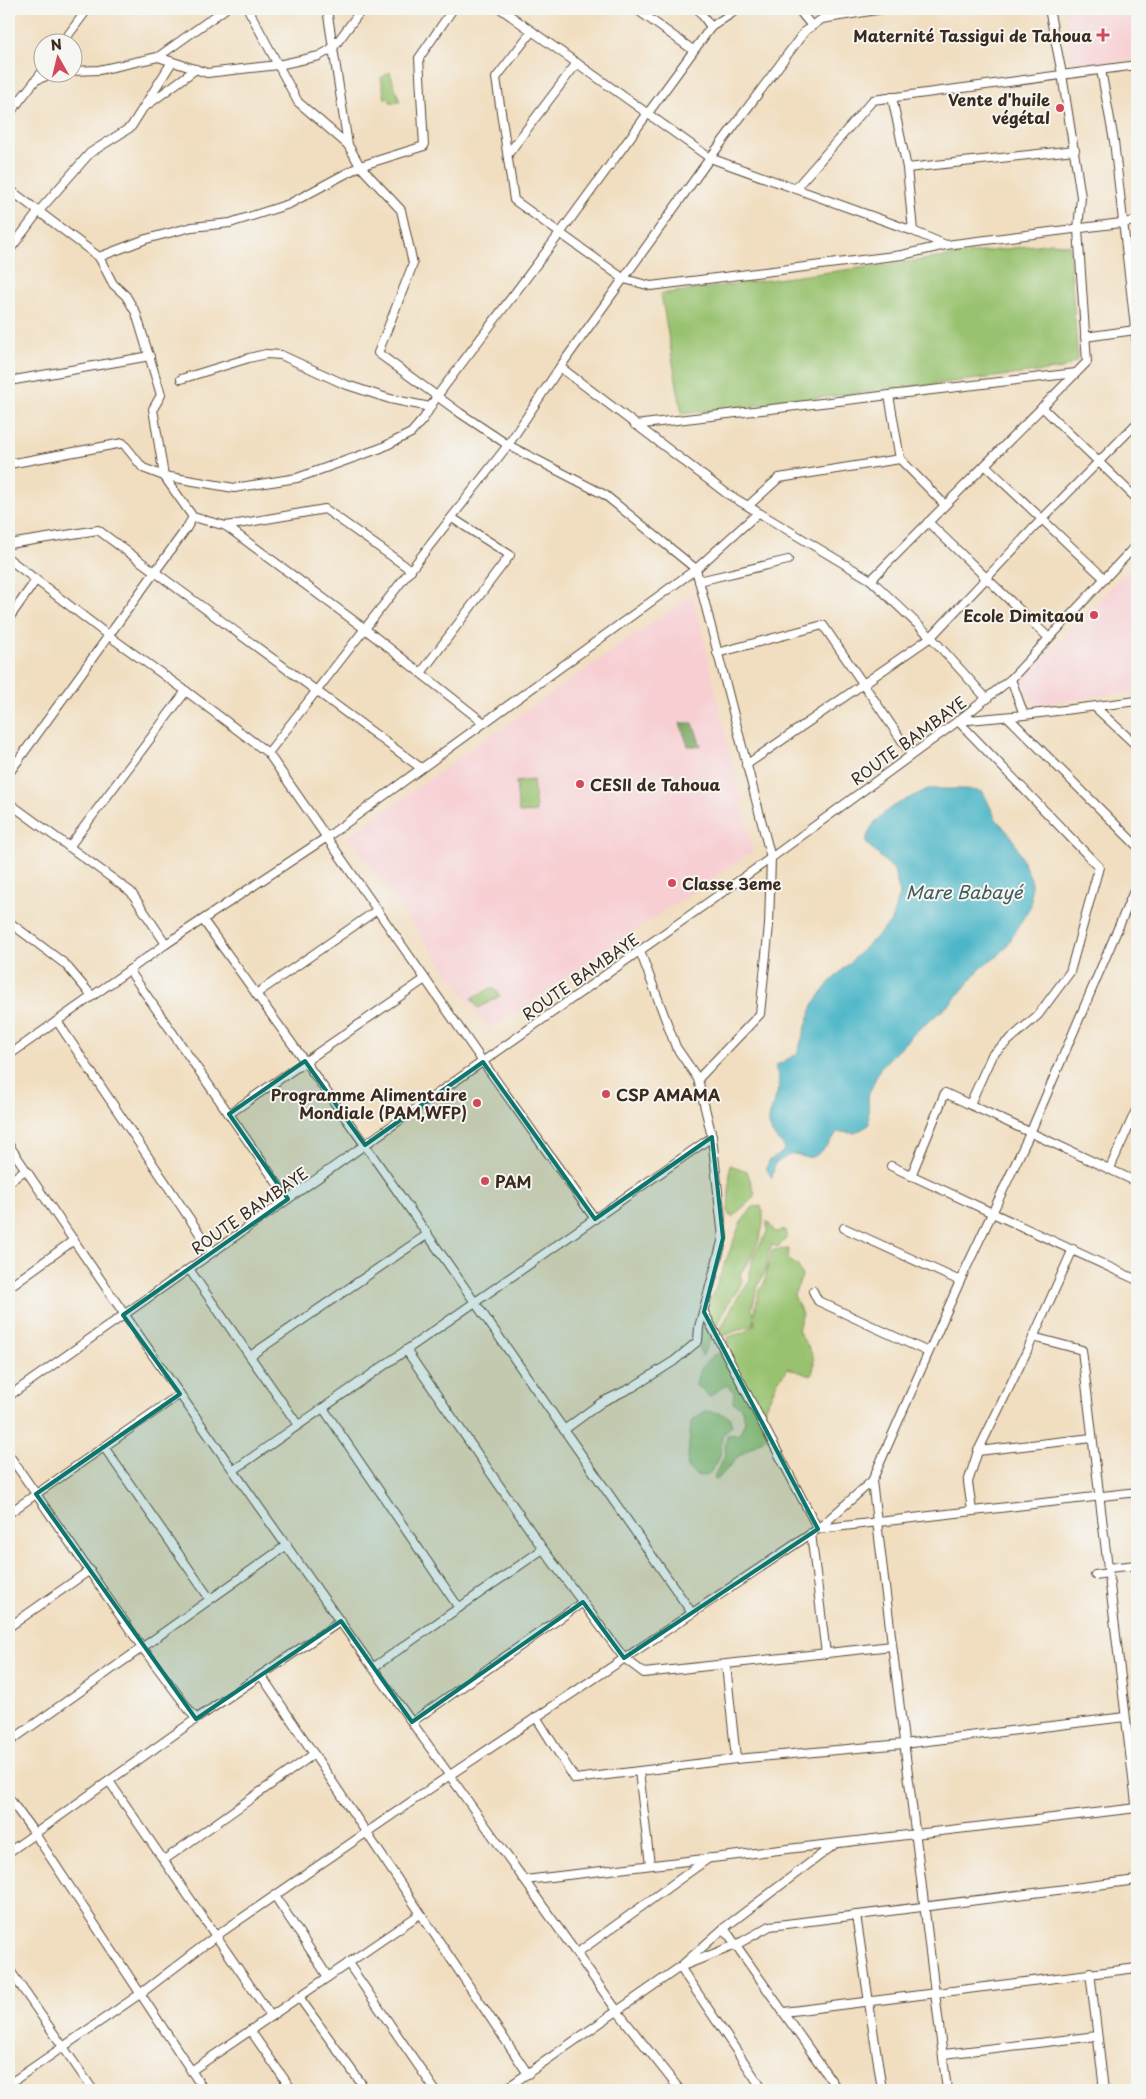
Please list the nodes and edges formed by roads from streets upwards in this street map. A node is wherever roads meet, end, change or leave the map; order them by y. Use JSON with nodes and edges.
{"nodes":[{"id":1,"x":87,"y":9,"type":"edge"},
{"id":2,"x":225,"y":9,"type":"edge"},
{"id":3,"x":248,"y":9,"type":"edge"},
{"id":4,"x":327,"y":9,"type":"edge"},
{"id":5,"x":362,"y":9,"type":"edge"},
{"id":6,"x":453,"y":9,"type":"edge"},
{"id":7,"x":501,"y":9,"type":"edge"},
{"id":8,"x":636,"y":9,"type":"edge"},
{"id":9,"x":698,"y":9,"type":"edge"},
{"id":10,"x":738,"y":9,"type":"edge"},
{"id":11,"x":798,"y":9,"type":"edge"},
{"id":12,"x":882,"y":9,"type":"edge"},
{"id":13,"x":1049,"y":9,"type":"edge"},
{"id":14,"x":812,"y":26,"type":"junction"},
{"id":15,"x":710,"y":27,"type":"junction"},
{"id":16,"x":532,"y":31,"type":"junction"},
{"id":17,"x":71,"y":32,"type":"edge"},
{"id":18,"x":333,"y":48,"type":"junction"},
{"id":19,"x":694,"y":50,"type":"junction"},
{"id":20,"x":158,"y":57,"type":"junction"},
{"id":21,"x":172,"y":62,"type":"junction"},
{"id":22,"x":577,"y":63,"type":"junction"},
{"id":23,"x":278,"y":65,"type":"junction"},
{"id":24,"x":1137,"y":65,"type":"edge"},
{"id":25,"x":196,"y":69,"type":"junction"},
{"id":26,"x":1101,"y":70,"type":"junction"},
{"id":27,"x":82,"y":71,"type":"edge"},
{"id":28,"x":1062,"y":74,"type":"junction"},
{"id":29,"x":34,"y":82,"type":"edge"},
{"id":30,"x":9,"y":97,"type":"edge"},
{"id":31,"x":892,"y":97,"type":"junction"},
{"id":32,"x":18,"y":103,"type":"junction"},
{"id":33,"x":143,"y":109,"type":"junction"},
{"id":34,"x":647,"y":113,"type":"junction"},
{"id":35,"x":9,"y":114,"type":"edge"},
{"id":36,"x":348,"y":145,"type":"junction"},
{"id":37,"x":1075,"y":150,"type":"junction"},
{"id":38,"x":508,"y":154,"type":"junction"},
{"id":39,"x":710,"y":158,"type":"junction"},
{"id":40,"x":360,"y":166,"type":"junction"},
{"id":41,"x":907,"y":168,"type":"junction"},
{"id":42,"x":9,"y":189,"type":"edge"},
{"id":43,"x":795,"y":189,"type":"junction"},
{"id":44,"x":39,"y":211,"type":"junction"},
{"id":45,"x":1137,"y":221,"type":"edge"},
{"id":46,"x":1123,"y":223,"type":"junction"},
{"id":47,"x":1078,"y":229,"type":"junction"},
{"id":48,"x":913,"y":231,"type":"junction"},
{"id":49,"x":561,"y":232,"type":"junction"},
{"id":50,"x":946,"y":245,"type":"junction"},
{"id":51,"x":9,"y":251,"type":"edge"},
{"id":52,"x":99,"y":257,"type":"junction"},
{"id":53,"x":624,"y":279,"type":"junction"},
{"id":54,"x":1135,"y":330,"type":"junction"},
{"id":55,"x":1085,"y":337,"type":"junction"},
{"id":56,"x":1137,"y":345,"type":"edge"},
{"id":57,"x":150,"y":356,"type":"junction"},
{"id":58,"x":560,"y":367,"type":"junction"},
{"id":59,"x":1076,"y":373,"type":"junction"},
{"id":60,"x":181,"y":379,"type":"dead end"},
{"id":61,"x":9,"y":381,"type":"edge"},
{"id":62,"x":889,"y":395,"type":"junction"},
{"id":63,"x":437,"y":396,"type":"junction"},
{"id":64,"x":430,"y":407,"type":"junction"},
{"id":65,"x":1042,"y":407,"type":"junction"},
{"id":66,"x":1137,"y":423,"type":"edge"},
{"id":67,"x":635,"y":424,"type":"junction"},
{"id":68,"x":508,"y":445,"type":"junction"},
{"id":69,"x":900,"y":459,"type":"junction"},
{"id":70,"x":1098,"y":461,"type":"junction"},
{"id":71,"x":9,"y":464,"type":"edge"},
{"id":72,"x":985,"y":465,"type":"junction"},
{"id":73,"x":164,"y":476,"type":"junction"},
{"id":74,"x":1137,"y":499,"type":"edge"},
{"id":75,"x":945,"y":505,"type":"junction"},
{"id":76,"x":748,"y":506,"type":"junction"},
{"id":77,"x":758,"y":513,"type":"junction"},
{"id":78,"x":193,"y":517,"type":"junction"},
{"id":79,"x":452,"y":518,"type":"junction"},
{"id":80,"x":1043,"y":518,"type":"junction"},
{"id":81,"x":928,"y":522,"type":"junction"},
{"id":82,"x":226,"y":526,"type":"junction"},
{"id":83,"x":9,"y":544,"type":"edge"},
{"id":84,"x":1137,"y":544,"type":"edge"},
{"id":85,"x":9,"y":559,"type":"edge"},
{"id":86,"x":788,"y":560,"type":"dead end"},
{"id":87,"x":696,"y":569,"type":"junction"},
{"id":88,"x":411,"y":570,"type":"junction"},
{"id":89,"x":155,"y":572,"type":"junction"},
{"id":90,"x":987,"y":578,"type":"junction"},
{"id":91,"x":1105,"y":579,"type":"junction"},
{"id":92,"x":36,"y":580,"type":"junction"},
{"id":93,"x":871,"y":580,"type":"junction"},
{"id":94,"x":699,"y":581,"type":"junction"},
{"id":95,"x":9,"y":618,"type":"edge"},
{"id":96,"x":365,"y":629,"type":"junction"},
{"id":97,"x":109,"y":636,"type":"junction"},
{"id":98,"x":931,"y":637,"type":"junction"},
{"id":99,"x":1049,"y":638,"type":"junction"},
{"id":100,"x":717,"y":653,"type":"junction"},
{"id":101,"x":421,"y":673,"type":"junction"},
{"id":102,"x":1011,"y":679,"type":"junction"},
{"id":103,"x":862,"y":683,"type":"junction"},
{"id":104,"x":186,"y":691,"type":"junction"},
{"id":105,"x":317,"y":693,"type":"junction"},
{"id":106,"x":988,"y":699,"type":"junction"},
{"id":107,"x":1137,"y":701,"type":"edge"},
{"id":108,"x":1094,"y":707,"type":"junction"},
{"id":109,"x":1024,"y":715,"type":"junction"},
{"id":110,"x":1008,"y":717,"type":"junction"},
{"id":111,"x":958,"y":721,"type":"junction"},
{"id":112,"x":484,"y":723,"type":"junction"},
{"id":113,"x":1137,"y":746,"type":"edge"},
{"id":114,"x":268,"y":754,"type":"junction"},
{"id":115,"x":911,"y":754,"type":"junction"},
{"id":116,"x":746,"y":765,"type":"junction"},
{"id":117,"x":421,"y":768,"type":"junction"},
{"id":118,"x":9,"y":774,"type":"edge"},
{"id":119,"x":9,"y":803,"type":"edge"},
{"id":120,"x":327,"y":837,"type":"junction"},
{"id":121,"x":1137,"y":846,"type":"edge"},
{"id":122,"x":69,"y":847,"type":"junction"},
{"id":123,"x":771,"y":858,"type":"junction"},
{"id":124,"x":1137,"y":884,"type":"edge"},
{"id":125,"x":377,"y":910,"type":"junction"},
{"id":126,"x":203,"y":920,"type":"junction"},
{"id":127,"x":9,"y":922,"type":"edge"},
{"id":128,"x":166,"y":944,"type":"junction"},
{"id":129,"x":640,"y":950,"type":"junction"},
{"id":130,"x":129,"y":970,"type":"junction"},
{"id":131,"x":425,"y":979,"type":"junction"},
{"id":132,"x":256,"y":994,"type":"junction"},
{"id":133,"x":92,"y":996,"type":"junction"},
{"id":134,"x":57,"y":1021,"type":"junction"},
{"id":135,"x":9,"y":1055,"type":"edge"},
{"id":136,"x":305,"y":1061,"type":"junction"},
{"id":137,"x":483,"y":1062,"type":"junction"},
{"id":138,"x":698,"y":1079,"type":"junction"},
{"id":139,"x":970,"y":1104,"type":"junction"},
{"id":140,"x":1137,"y":1108,"type":"edge"},
{"id":141,"x":229,"y":1114,"type":"junction"},
{"id":142,"x":1135,"y":1118,"type":"edge"},
{"id":143,"x":1031,"y":1131,"type":"junction"},
{"id":144,"x":712,"y":1137,"type":"junction"},
{"id":145,"x":9,"y":1145,"type":"edge"},
{"id":146,"x":365,"y":1145,"type":"junction"},
{"id":147,"x":891,"y":1166,"type":"dead end"},
{"id":148,"x":1110,"y":1168,"type":"junction"},
{"id":149,"x":26,"y":1170,"type":"junction"},
{"id":150,"x":911,"y":1176,"type":"junction"},
{"id":151,"x":9,"y":1182,"type":"edge"},
{"id":152,"x":1137,"y":1182,"type":"edge"},
{"id":153,"x":288,"y":1199,"type":"junction"},
{"id":154,"x":993,"y":1212,"type":"junction"},
{"id":155,"x":595,"y":1219,"type":"junction"},
{"id":156,"x":844,"y":1228,"type":"dead end"},
{"id":157,"x":428,"y":1234,"type":"junction"},
{"id":158,"x":74,"y":1240,"type":"junction"},
{"id":159,"x":1073,"y":1249,"type":"junction"},
{"id":160,"x":212,"y":1252,"type":"junction"},
{"id":161,"x":189,"y":1269,"type":"junction"},
{"id":162,"x":1137,"y":1280,"type":"edge"},
{"id":163,"x":960,"y":1281,"type":"junction"},
{"id":164,"x":9,"y":1287,"type":"edge"},
{"id":165,"x":814,"y":1291,"type":"dead end"},
{"id":166,"x":475,"y":1302,"type":"junction"},
{"id":167,"x":704,"y":1312,"type":"junction"},
{"id":168,"x":123,"y":1315,"type":"junction"},
{"id":169,"x":1033,"y":1337,"type":"junction"},
{"id":170,"x":406,"y":1350,"type":"junction"},
{"id":171,"x":928,"y":1352,"type":"junction"},
{"id":172,"x":250,"y":1356,"type":"junction"},
{"id":173,"x":180,"y":1394,"type":"junction"},
{"id":174,"x":9,"y":1396,"type":"edge"},
{"id":175,"x":323,"y":1408,"type":"junction"},
{"id":176,"x":298,"y":1425,"type":"junction"},
{"id":177,"x":564,"y":1430,"type":"junction"},
{"id":178,"x":1092,"y":1438,"type":"junction"},
{"id":179,"x":104,"y":1447,"type":"junction"},
{"id":180,"x":978,"y":1451,"type":"junction"},
{"id":181,"x":9,"y":1455,"type":"edge"},
{"id":182,"x":234,"y":1470,"type":"junction"},
{"id":183,"x":872,"y":1481,"type":"junction"},
{"id":184,"x":1137,"y":1492,"type":"edge"},
{"id":185,"x":36,"y":1494,"type":"junction"},
{"id":186,"x":1100,"y":1497,"type":"junction"},
{"id":187,"x":972,"y":1510,"type":"junction"},
{"id":188,"x":9,"y":1513,"type":"edge"},
{"id":189,"x":877,"y":1523,"type":"junction"},
{"id":190,"x":814,"y":1531,"type":"junction"},
{"id":191,"x":287,"y":1546,"type":"junction"},
{"id":192,"x":543,"y":1549,"type":"junction"},
{"id":193,"x":1137,"y":1566,"type":"edge"},
{"id":194,"x":90,"y":1570,"type":"junction"},
{"id":195,"x":1108,"y":1571,"type":"junction"},
{"id":196,"x":1095,"y":1575,"type":"dead end"},
{"id":197,"x":210,"y":1600,"type":"junction"},
{"id":198,"x":582,"y":1602,"type":"junction"},
{"id":199,"x":459,"y":1608,"type":"junction"},
{"id":200,"x":692,"y":1613,"type":"junction"},
{"id":201,"x":341,"y":1621,"type":"junction"},
{"id":202,"x":9,"y":1627,"type":"edge"},
{"id":203,"x":892,"y":1646,"type":"junction"},
{"id":204,"x":142,"y":1647,"type":"junction"},
{"id":205,"x":826,"y":1654,"type":"junction"},
{"id":206,"x":624,"y":1658,"type":"junction"},
{"id":207,"x":726,"y":1664,"type":"junction"},
{"id":208,"x":374,"y":1668,"type":"junction"},
{"id":209,"x":261,"y":1675,"type":"junction"},
{"id":210,"x":536,"y":1717,"type":"junction"},
{"id":211,"x":1126,"y":1717,"type":"junction"},
{"id":212,"x":196,"y":1719,"type":"junction"},
{"id":213,"x":412,"y":1722,"type":"junction"},
{"id":214,"x":9,"y":1742,"type":"edge"},
{"id":215,"x":903,"y":1744,"type":"junction"},
{"id":216,"x":314,"y":1754,"type":"junction"},
{"id":217,"x":736,"y":1759,"type":"junction"},
{"id":218,"x":638,"y":1771,"type":"junction"},
{"id":219,"x":450,"y":1775,"type":"junction"},
{"id":220,"x":109,"y":1781,"type":"junction"},
{"id":221,"x":9,"y":1798,"type":"edge"},
{"id":222,"x":1137,"y":1808,"type":"edge"},
{"id":223,"x":1137,"y":1812,"type":"edge"},
{"id":224,"x":366,"y":1833,"type":"junction"},
{"id":225,"x":35,"y":1834,"type":"junction"},
{"id":226,"x":915,"y":1834,"type":"junction"},
{"id":227,"x":837,"y":1842,"type":"junction"},
{"id":228,"x":9,"y":1852,"type":"edge"},
{"id":229,"x":710,"y":1858,"type":"junction"},
{"id":230,"x":164,"y":1860,"type":"junction"},
{"id":231,"x":650,"y":1865,"type":"junction"},
{"id":232,"x":525,"y":1880,"type":"junction"},
{"id":233,"x":1137,"y":1880,"type":"edge"},
{"id":234,"x":275,"y":1896,"type":"junction"},
{"id":235,"x":924,"y":1907,"type":"junction"},
{"id":236,"x":420,"y":1914,"type":"junction"},
{"id":237,"x":856,"y":1915,"type":"junction"},
{"id":238,"x":724,"y":1928,"type":"junction"},
{"id":239,"x":216,"y":1936,"type":"junction"},
{"id":240,"x":736,"y":1945,"type":"junction"},
{"id":241,"x":577,"y":1953,"type":"junction"},
{"id":242,"x":348,"y":1963,"type":"junction"},
{"id":243,"x":680,"y":1967,"type":"junction"},
{"id":244,"x":1137,"y":1968,"type":"edge"},
{"id":245,"x":9,"y":1970,"type":"edge"},
{"id":246,"x":1090,"y":1972,"type":"junction"},
{"id":247,"x":328,"y":1976,"type":"junction"},
{"id":248,"x":936,"y":1993,"type":"junction"},
{"id":249,"x":140,"y":1994,"type":"junction"},
{"id":250,"x":299,"y":1997,"type":"junction"},
{"id":251,"x":870,"y":2002,"type":"junction"},
{"id":252,"x":618,"y":2012,"type":"junction"},
{"id":253,"x":784,"y":2012,"type":"junction"},
{"id":254,"x":271,"y":2016,"type":"junction"},
{"id":255,"x":250,"y":2030,"type":"junction"},
{"id":256,"x":1097,"y":2036,"type":"junction"},
{"id":257,"x":62,"y":2046,"type":"junction"},
{"id":258,"x":944,"y":2054,"type":"junction"},
{"id":259,"x":191,"y":2071,"type":"junction"},
{"id":260,"x":528,"y":2074,"type":"junction"},
{"id":261,"x":9,"y":2084,"type":"edge"},
{"id":262,"x":93,"y":2090,"type":"edge"},
{"id":263,"x":204,"y":2090,"type":"edge"},
{"id":264,"x":292,"y":2090,"type":"edge"},
{"id":265,"x":366,"y":2090,"type":"edge"},
{"id":266,"x":435,"y":2090,"type":"edge"},
{"id":267,"x":504,"y":2090,"type":"edge"},
{"id":268,"x":680,"y":2090,"type":"edge"},
{"id":269,"x":763,"y":2090,"type":"edge"},
{"id":270,"x":838,"y":2090,"type":"edge"},
{"id":271,"x":882,"y":2090,"type":"edge"},
{"id":272,"x":947,"y":2090,"type":"edge"},
{"id":273,"x":1104,"y":2090,"type":"edge"}],
"edges":[{"from":1,"to":17,"type":"street"},
{"from":2,"to":20,"type":"street"},
{"from":3,"to":23,"type":"street"},
{"from":4,"to":18,"type":"street"},
{"from":5,"to":18,"type":"street"},
{"from":6,"to":40,"type":"street"},
{"from":7,"to":16,"type":"street"},
{"from":8,"to":19,"type":"street"},
{"from":9,"to":15,"type":"street"},
{"from":10,"to":15,"type":"street"},
{"from":11,"to":14,"type":"street"},
{"from":12,"to":14,"type":"street"},
{"from":13,"to":28,"type":"street"},
{"from":14,"to":39,"type":"street"},
{"from":15,"to":19,"type":"street"},
{"from":16,"to":22,"type":"street"},
{"from":16,"to":38,"type":"street"},
{"from":18,"to":23,"type":"street"},
{"from":18,"to":36,"type":"street"},
{"from":19,"to":34,"type":"street"},
{"from":20,"to":21,"type":"street"},
{"from":20,"to":27,"type":"street"},
{"from":21,"to":25,"type":"street"},
{"from":21,"to":33,"type":"street"},
{"from":22,"to":34,"type":"street"},
{"from":22,"to":38,"type":"street"},
{"from":23,"to":25,"type":"street"},
{"from":23,"to":36,"type":"street"},
{"from":24,"to":26,"type":"street"},
{"from":25,"to":33,"type":"street"},
{"from":26,"to":28,"type":"street"},
{"from":26,"to":46,"type":"street"},
{"from":28,"to":31,"type":"street"},
{"from":28,"to":37,"type":"street"},
{"from":29,"to":32,"type":"street"},
{"from":30,"to":32,"type":"street"},
{"from":31,"to":41,"type":"street"},
{"from":31,"to":43,"type":"street"},
{"from":32,"to":35,"type":"street"},
{"from":33,"to":44,"type":"street"},
{"from":34,"to":39,"type":"street"},
{"from":34,"to":49,"type":"street"},
{"from":36,"to":40,"type":"street"},
{"from":37,"to":41,"type":"street"},
{"from":37,"to":47,"type":"street"},
{"from":38,"to":49,"type":"street"},
{"from":39,"to":43,"type":"street"},
{"from":39,"to":53,"type":"street"},
{"from":40,"to":52,"type":"street"},
{"from":40,"to":63,"type":"street"},
{"from":41,"to":48,"type":"street"},
{"from":42,"to":44,"type":"street"},
{"from":43,"to":48,"type":"street"},
{"from":44,"to":51,"type":"street"},
{"from":44,"to":52,"type":"street"},
{"from":45,"to":46,"type":"street"},
{"from":46,"to":47,"type":"street"},
{"from":46,"to":54,"type":"street"},
{"from":47,"to":50,"type":"street"},
{"from":47,"to":55,"type":"street"},
{"from":48,"to":50,"type":"street"},
{"from":49,"to":53,"type":"street"},
{"from":49,"to":63,"type":"street"},
{"from":50,"to":53,"type":"street"},
{"from":52,"to":57,"type":"street"},
{"from":53,"to":58,"type":"street"},
{"from":54,"to":55,"type":"street"},
{"from":54,"to":56,"type":"street"},
{"from":55,"to":59,"type":"street"},
{"from":57,"to":61,"type":"street"},
{"from":57,"to":73,"type":"street"},
{"from":58,"to":67,"type":"street"},
{"from":58,"to":68,"type":"street"},
{"from":59,"to":62,"type":"street"},
{"from":59,"to":65,"type":"street"},
{"from":60,"to":64,"type":"street"},
{"from":62,"to":67,"type":"street"},
{"from":62,"to":69,"type":"street"},
{"from":63,"to":64,"type":"street"},
{"from":63,"to":68,"type":"street"},
{"from":64,"to":73,"type":"street"},
{"from":65,"to":70,"type":"street"},
{"from":65,"to":72,"type":"street"},
{"from":66,"to":70,"type":"street"},
{"from":67,"to":76,"type":"street"},
{"from":68,"to":79,"type":"street"},
{"from":68,"to":87,"type":"street"},
{"from":69,"to":75,"type":"street"},
{"from":69,"to":76,"type":"street"},
{"from":70,"to":74,"type":"street"},
{"from":70,"to":80,"type":"street"},
{"from":71,"to":73,"type":"street"},
{"from":72,"to":75,"type":"street"},
{"from":72,"to":80,"type":"street"},
{"from":73,"to":78,"type":"street"},
{"from":75,"to":81,"type":"street"},
{"from":76,"to":77,"type":"street"},
{"from":77,"to":87,"type":"street"},
{"from":77,"to":93,"type":"street"},
{"from":78,"to":82,"type":"street"},
{"from":78,"to":89,"type":"street"},
{"from":79,"to":88,"type":"street"},
{"from":79,"to":101,"type":"street"},
{"from":80,"to":90,"type":"street"},
{"from":80,"to":91,"type":"street"},
{"from":81,"to":90,"type":"street"},
{"from":81,"to":93,"type":"street"},
{"from":82,"to":88,"type":"street"},
{"from":82,"to":96,"type":"street"},
{"from":83,"to":89,"type":"street"},
{"from":84,"to":91,"type":"street","name":"ROUTE BAMBAYE"},
{"from":85,"to":92,"type":"street"},
{"from":86,"to":94,"type":"street"},
{"from":87,"to":94,"type":"street"},
{"from":87,"to":112,"type":"street"},
{"from":88,"to":96,"type":"street"},
{"from":89,"to":97,"type":"street"},
{"from":89,"to":105,"type":"street"},
{"from":90,"to":98,"type":"street"},
{"from":90,"to":99,"type":"street"},
{"from":91,"to":99,"type":"street","name":"ROUTE BAMBAYE"},
{"from":92,"to":95,"type":"street"},
{"from":92,"to":97,"type":"street"},
{"from":93,"to":98,"type":"street"},
{"from":94,"to":100,"type":"street"},
{"from":96,"to":101,"type":"street"},
{"from":96,"to":105,"type":"street"},
{"from":97,"to":104,"type":"street"},
{"from":97,"to":118,"type":"street"},
{"from":98,"to":103,"type":"street"},
{"from":98,"to":106,"type":"street"},
{"from":99,"to":102,"type":"street","name":"ROUTE BAMBAYE"},
{"from":100,"to":103,"type":"street"},
{"from":100,"to":116,"type":"street"},
{"from":101,"to":112,"type":"street"},
{"from":102,"to":106,"type":"street","name":"ROUTE BAMBAYE"},
{"from":102,"to":109,"type":"street"},
{"from":103,"to":115,"type":"street"},
{"from":103,"to":116,"type":"street"},
{"from":104,"to":114,"type":"street"},
{"from":104,"to":122,"type":"street"},
{"from":105,"to":114,"type":"street"},
{"from":105,"to":117,"type":"street"},
{"from":106,"to":111,"type":"street","name":"ROUTE BAMBAYE"},
{"from":107,"to":108,"type":"street"},
{"from":108,"to":109,"type":"street"},
{"from":108,"to":113,"type":"street"},
{"from":109,"to":110,"type":"street"},
{"from":110,"to":111,"type":"street"},
{"from":110,"to":121,"type":"street"},
{"from":111,"to":115,"type":"street","name":"ROUTE BAMBAYE"},
{"from":111,"to":139,"type":"street"},
{"from":112,"to":117,"type":"street"},
{"from":114,"to":120,"type":"street"},
{"from":115,"to":123,"type":"street","name":"ROUTE BAMBAYE"},
{"from":116,"to":123,"type":"street"},
{"from":117,"to":120,"type":"street"},
{"from":119,"to":122,"type":"street"},
{"from":120,"to":125,"type":"street"},
{"from":120,"to":126,"type":"street"},
{"from":122,"to":128,"type":"street"},
{"from":123,"to":129,"type":"street","name":"ROUTE BAMBAYE"},
{"from":123,"to":138,"type":"street"},
{"from":124,"to":143,"type":"street"},
{"from":125,"to":131,"type":"street"},
{"from":125,"to":132,"type":"street"},
{"from":126,"to":128,"type":"street"},
{"from":126,"to":132,"type":"street"},
{"from":127,"to":133,"type":"street"},
{"from":128,"to":130,"type":"street"},
{"from":129,"to":137,"type":"street","name":"ROUTE BAMBAYE"},
{"from":129,"to":138,"type":"street"},
{"from":130,"to":133,"type":"street"},
{"from":130,"to":141,"type":"street"},
{"from":131,"to":136,"type":"street"},
{"from":131,"to":137,"type":"street"},
{"from":132,"to":136,"type":"street"},
{"from":133,"to":134,"type":"street"},
{"from":134,"to":135,"type":"street"},
{"from":134,"to":160,"type":"street"},
{"from":136,"to":141,"type":"street"},
{"from":136,"to":146,"type":"street"},
{"from":137,"to":146,"type":"street","name":"ROUTE BAMBAYE"},
{"from":137,"to":155,"type":"street"},
{"from":138,"to":144,"type":"street"},
{"from":139,"to":143,"type":"street"},
{"from":139,"to":150,"type":"street"},
{"from":140,"to":142,"type":"street"},
{"from":141,"to":153,"type":"street"},
{"from":142,"to":148,"type":"street"},
{"from":143,"to":148,"type":"street"},
{"from":143,"to":154,"type":"street"},
{"from":144,"to":155,"type":"street"},
{"from":144,"to":167,"type":"street"},
{"from":145,"to":149,"type":"street"},
{"from":146,"to":153,"type":"street","name":"ROUTE BAMBAYE"},
{"from":146,"to":157,"type":"street"},
{"from":147,"to":150,"type":"street"},
{"from":148,"to":152,"type":"street"},
{"from":149,"to":151,"type":"street"},
{"from":149,"to":158,"type":"street"},
{"from":150,"to":154,"type":"street"},
{"from":153,"to":160,"type":"street","name":"ROUTE BAMBAYE"},
{"from":154,"to":159,"type":"street"},
{"from":154,"to":163,"type":"street"},
{"from":155,"to":166,"type":"street"},
{"from":156,"to":163,"type":"street"},
{"from":157,"to":166,"type":"street"},
{"from":157,"to":172,"type":"street"},
{"from":158,"to":164,"type":"street"},
{"from":158,"to":168,"type":"street"},
{"from":159,"to":162,"type":"street"},
{"from":159,"to":169,"type":"street"},
{"from":160,"to":161,"type":"street","name":"ROUTE BAMBAYE"},
{"from":161,"to":168,"type":"street","name":"ROUTE BAMBAYE"},
{"from":161,"to":172,"type":"street"},
{"from":163,"to":171,"type":"street"},
{"from":165,"to":171,"type":"street"},
{"from":166,"to":170,"type":"street"},
{"from":166,"to":177,"type":"street"},
{"from":167,"to":177,"type":"street"},
{"from":167,"to":190,"type":"street"},
{"from":168,"to":173,"type":"street"},
{"from":168,"to":174,"type":"street","name":"ROUTE BAMBAYE"},
{"from":169,"to":178,"type":"street"},
{"from":169,"to":180,"type":"street"},
{"from":170,"to":175,"type":"street"},
{"from":170,"to":192,"type":"street"},
{"from":171,"to":183,"type":"street"},
{"from":172,"to":176,"type":"street"},
{"from":173,"to":179,"type":"street"},
{"from":173,"to":182,"type":"street"},
{"from":175,"to":176,"type":"street"},
{"from":175,"to":199,"type":"street"},
{"from":176,"to":182,"type":"street"},
{"from":177,"to":200,"type":"street"},
{"from":178,"to":180,"type":"street"},
{"from":178,"to":186,"type":"street"},
{"from":179,"to":185,"type":"street"},
{"from":179,"to":197,"type":"street"},
{"from":180,"to":187,"type":"street"},
{"from":181,"to":185,"type":"street"},
{"from":182,"to":191,"type":"street"},
{"from":183,"to":189,"type":"street"},
{"from":183,"to":190,"type":"street"},
{"from":184,"to":186,"type":"street"},
{"from":185,"to":188,"type":"street"},
{"from":185,"to":194,"type":"street"},
{"from":186,"to":187,"type":"street"},
{"from":186,"to":195,"type":"street"},
{"from":187,"to":189,"type":"street"},
{"from":189,"to":190,"type":"street"},
{"from":189,"to":203,"type":"street"},
{"from":190,"to":200,"type":"street"},
{"from":190,"to":205,"type":"street"},
{"from":191,"to":197,"type":"street"},
{"from":191,"to":201,"type":"street"},
{"from":192,"to":198,"type":"street"},
{"from":192,"to":199,"type":"street"},
{"from":193,"to":195,"type":"street"},
{"from":194,"to":202,"type":"street"},
{"from":194,"to":204,"type":"street"},
{"from":195,"to":196,"type":"street"},
{"from":195,"to":211,"type":"street"},
{"from":197,"to":204,"type":"street"},
{"from":198,"to":206,"type":"street"},
{"from":198,"to":213,"type":"street"},
{"from":199,"to":208,"type":"street"},
{"from":200,"to":206,"type":"street"},
{"from":201,"to":208,"type":"street"},
{"from":201,"to":209,"type":"street"},
{"from":203,"to":205,"type":"street"},
{"from":203,"to":215,"type":"street"},
{"from":204,"to":212,"type":"street"},
{"from":204,"to":214,"type":"street"},
{"from":205,"to":207,"type":"street"},
{"from":206,"to":207,"type":"street"},
{"from":206,"to":210,"type":"street"},
{"from":207,"to":217,"type":"street"},
{"from":208,"to":213,"type":"street"},
{"from":209,"to":212,"type":"street"},
{"from":209,"to":216,"type":"street"},
{"from":210,"to":218,"type":"street"},
{"from":210,"to":219,"type":"street"},
{"from":211,"to":215,"type":"street"},
{"from":211,"to":222,"type":"street"},
{"from":212,"to":220,"type":"street"},
{"from":213,"to":219,"type":"street"},
{"from":215,"to":217,"type":"street"},
{"from":215,"to":226,"type":"street"},
{"from":216,"to":224,"type":"street"},
{"from":216,"to":230,"type":"street"},
{"from":217,"to":218,"type":"street"},
{"from":218,"to":231,"type":"street"},
{"from":219,"to":224,"type":"street"},
{"from":219,"to":232,"type":"street"},
{"from":220,"to":225,"type":"street"},
{"from":220,"to":230,"type":"street"},
{"from":221,"to":225,"type":"street"},
{"from":222,"to":223,"type":"street"},
{"from":222,"to":226,"type":"street"},
{"from":224,"to":234,"type":"street"},
{"from":224,"to":236,"type":"street"},
{"from":225,"to":228,"type":"street"},
{"from":225,"to":249,"type":"street"},
{"from":226,"to":227,"type":"street"},
{"from":226,"to":235,"type":"street"},
{"from":227,"to":229,"type":"street"},
{"from":227,"to":238,"type":"street"},
{"from":229,"to":231,"type":"street"},
{"from":229,"to":241,"type":"street"},
{"from":230,"to":239,"type":"street"},
{"from":231,"to":232,"type":"street"},
{"from":232,"to":241,"type":"street"},
{"from":233,"to":235,"type":"street"},
{"from":234,"to":239,"type":"street"},
{"from":234,"to":247,"type":"street"},
{"from":235,"to":237,"type":"street"},
{"from":235,"to":248,"type":"street"},
{"from":236,"to":242,"type":"street"},
{"from":236,"to":260,"type":"street"},
{"from":237,"to":240,"type":"street"},
{"from":237,"to":251,"type":"street"},
{"from":238,"to":240,"type":"street"},
{"from":238,"to":243,"type":"street"},
{"from":239,"to":249,"type":"street"},
{"from":239,"to":254,"type":"street"},
{"from":240,"to":243,"type":"street"},
{"from":240,"to":253,"type":"street"},
{"from":241,"to":252,"type":"street"},
{"from":242,"to":247,"type":"street"},
{"from":242,"to":266,"type":"street"},
{"from":243,"to":252,"type":"street"},
{"from":243,"to":269,"type":"street"},
{"from":244,"to":246,"type":"street"},
{"from":245,"to":257,"type":"street"},
{"from":246,"to":248,"type":"street"},
{"from":246,"to":256,"type":"street"},
{"from":247,"to":250,"type":"street"},
{"from":248,"to":251,"type":"street"},
{"from":248,"to":258,"type":"street"},
{"from":249,"to":257,"type":"street"},
{"from":249,"to":259,"type":"street"},
{"from":250,"to":254,"type":"street"},
{"from":250,"to":265,"type":"street"},
{"from":251,"to":253,"type":"street"},
{"from":251,"to":271,"type":"street"},
{"from":252,"to":260,"type":"street"},
{"from":252,"to":268,"type":"street"},
{"from":253,"to":270,"type":"street"},
{"from":254,"to":255,"type":"street"},
{"from":255,"to":259,"type":"street"},
{"from":255,"to":264,"type":"street"},
{"from":256,"to":258,"type":"street"},
{"from":256,"to":273,"type":"street"},
{"from":257,"to":261,"type":"street"},
{"from":257,"to":262,"type":"street"},
{"from":258,"to":272,"type":"street"},
{"from":259,"to":263,"type":"street"},
{"from":260,"to":267,"type":"street"}]}
